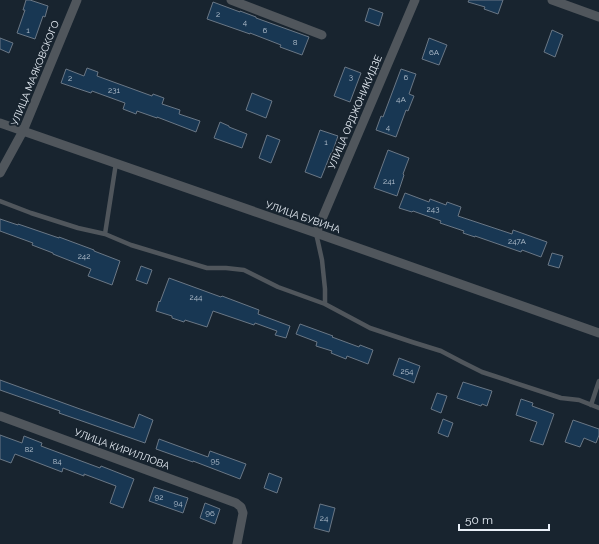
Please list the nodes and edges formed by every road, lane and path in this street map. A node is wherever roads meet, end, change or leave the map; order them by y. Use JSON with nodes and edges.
{"nodes":[{"id":1,"x":77,"y":0,"type":"edge"},
{"id":2,"x":231,"y":0,"type":"edge"},
{"id":3,"x":416,"y":0,"type":"edge"},
{"id":4,"x":552,"y":0,"type":"edge"},
{"id":5,"x":599,"y":17,"type":"edge"},
{"id":6,"x":322,"y":35,"type":"dead end"},
{"id":7,"x":0,"y":123,"type":"edge"},
{"id":8,"x":24,"y":131,"type":"junction"},
{"id":9,"x":116,"y":163,"type":"junction"},
{"id":10,"x":0,"y":174,"type":"edge"},
{"id":11,"x":0,"y":201,"type":"edge"},
{"id":12,"x":316,"y":232,"type":"junction"},
{"id":13,"x":105,"y":234,"type":"junction"},
{"id":14,"x":325,"y":304,"type":"junction"},
{"id":15,"x":599,"y":333,"type":"edge"},
{"id":16,"x":599,"y":381,"type":"edge"},
{"id":17,"x":591,"y":405,"type":"junction"},
{"id":18,"x":599,"y":408,"type":"edge"},
{"id":19,"x":0,"y":416,"type":"edge"},
{"id":20,"x":237,"y":544,"type":"edge"}],
"edges":[{"from":1,"to":8,"type":"street","name":"УЛИЦА МАЯКОВСКОГО"},
{"from":2,"to":6,"type":"street"},
{"from":3,"to":12,"type":"street","name":"УЛИЦА ОРДЖОНИКИДЗЕ"},
{"from":4,"to":5,"type":"street"},
{"from":7,"to":8,"type":"street","name":"УЛИЦА БУВИНА"},
{"from":8,"to":9,"type":"street","name":"УЛИЦА БУВИНА"},
{"from":8,"to":10,"type":"street","name":"УЛИЦА МАЯКОВСКОГО"},
{"from":9,"to":12,"type":"street","name":"УЛИЦА БУВИНА"},
{"from":9,"to":13,"type":"lane"},
{"from":11,"to":13,"type":"lane"},
{"from":12,"to":14,"type":"lane"},
{"from":12,"to":15,"type":"street","name":"УЛИЦА БУВИНА"},
{"from":13,"to":14,"type":"lane"},
{"from":14,"to":17,"type":"lane"},
{"from":16,"to":17,"type":"lane"},
{"from":17,"to":18,"type":"lane"},
{"from":19,"to":20,"type":"street","name":"УЛИЦА КИРИЛЛОВА"}]}
